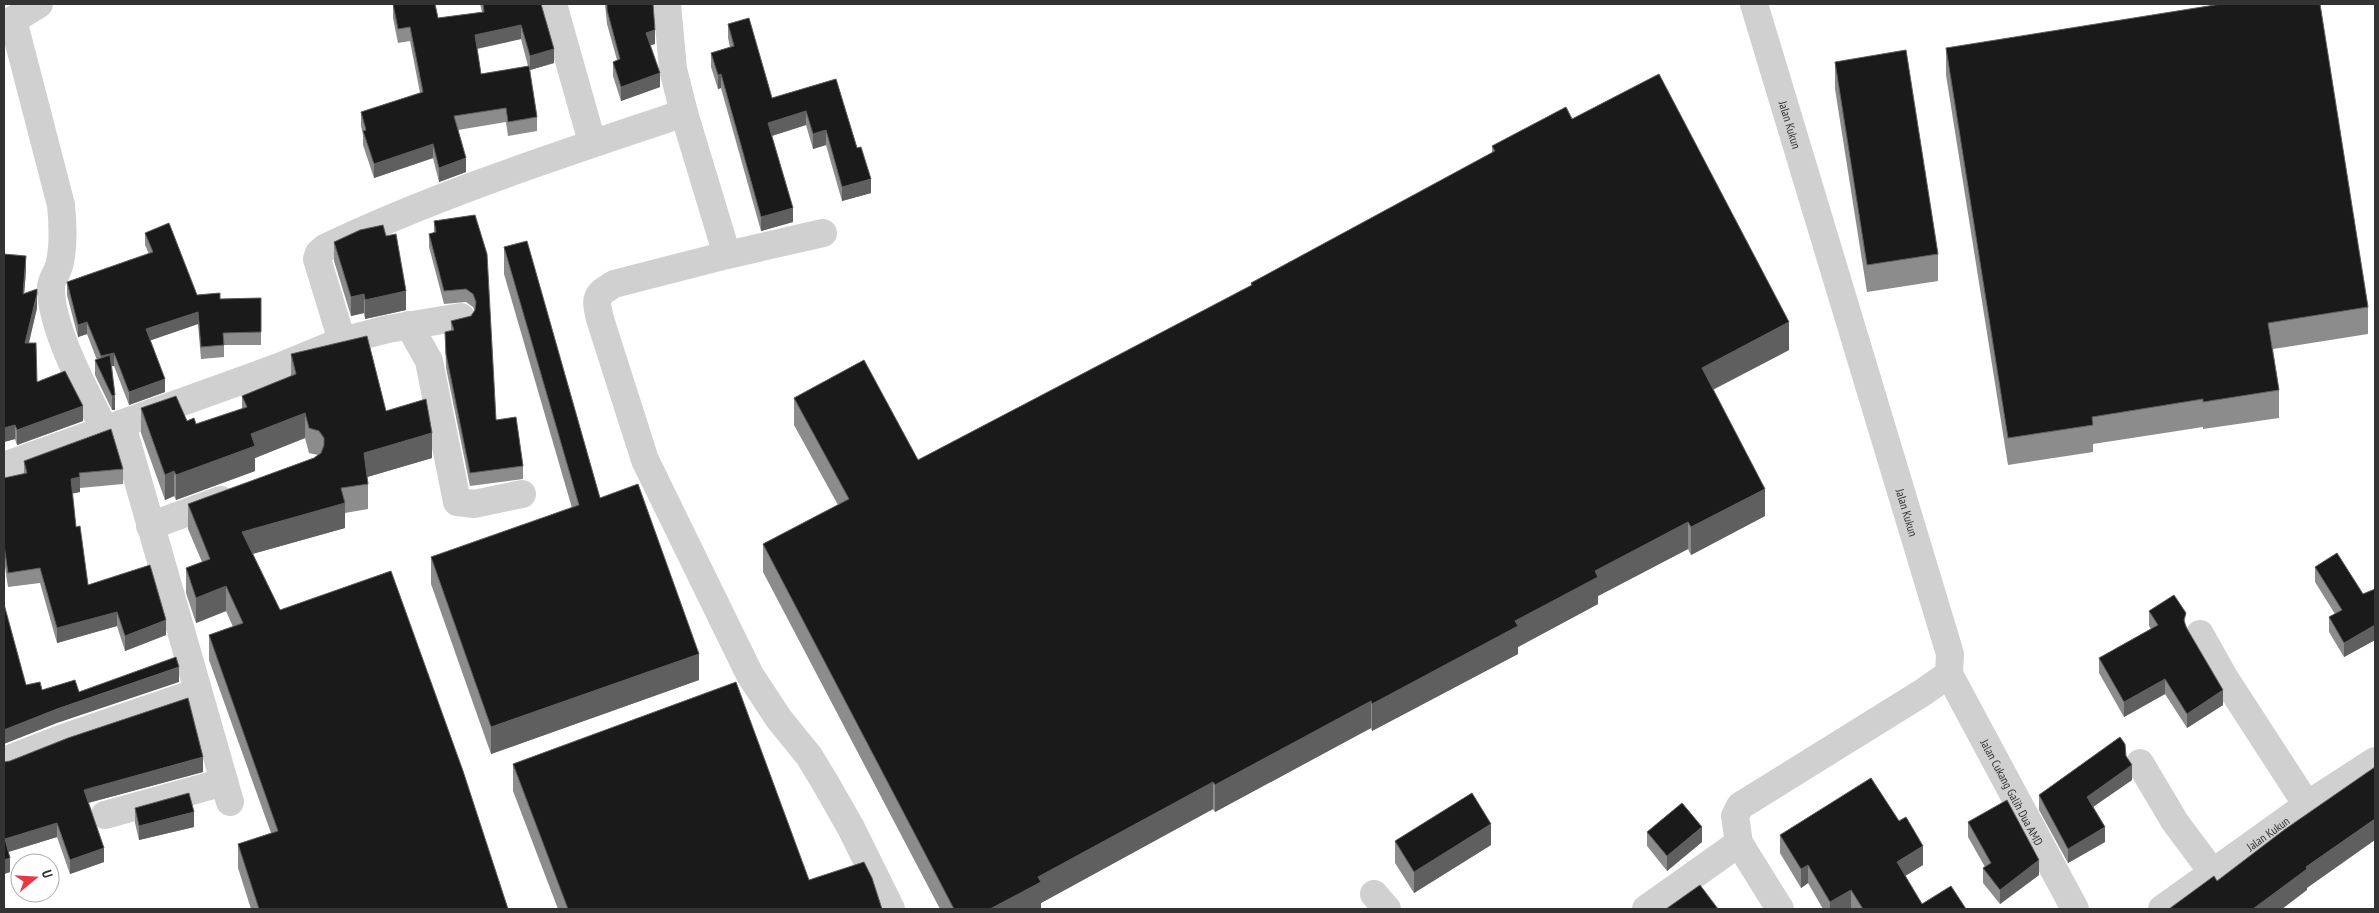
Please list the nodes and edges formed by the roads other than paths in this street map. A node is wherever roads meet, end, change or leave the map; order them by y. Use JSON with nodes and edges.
{"nodes":[{"id":1,"x":40,"y":4,"type":"edge"},
{"id":2,"x":553,"y":4,"type":"edge"},
{"id":3,"x":667,"y":4,"type":"edge"},
{"id":4,"x":1754,"y":4,"type":"edge"},
{"id":5,"x":11,"y":12,"type":"edge"},
{"id":6,"x":684,"y":113,"type":"junction"},
{"id":7,"x":592,"y":142,"type":"junction"},
{"id":8,"x":823,"y":233,"type":"dead end"},
{"id":9,"x":727,"y":256,"type":"junction"},
{"id":10,"x":461,"y":317,"type":"edge"},
{"id":11,"x":410,"y":325,"type":"junction"},
{"id":12,"x":342,"y":341,"type":"junction"},
{"id":13,"x":113,"y":427,"type":"junction"},
{"id":14,"x":4,"y":466,"type":"edge"},
{"id":15,"x":244,"y":492,"type":"edge"},
{"id":16,"x":522,"y":494,"type":"dead end"},
{"id":17,"x":150,"y":526,"type":"junction"},
{"id":18,"x":2200,"y":634,"type":"dead end"},
{"id":19,"x":1949,"y":674,"type":"junction"},
{"id":20,"x":198,"y":692,"type":"junction"},
{"id":21,"x":4,"y":761,"type":"edge"},
{"id":22,"x":2375,"y":761,"type":"edge"},
{"id":23,"x":2140,"y":763,"type":"dead end"},
{"id":24,"x":2307,"y":805,"type":"junction"},
{"id":25,"x":105,"y":814,"type":"dead end"},
{"id":26,"x":1739,"y":843,"type":"junction"},
{"id":27,"x":2213,"y":873,"type":"junction"},
{"id":28,"x":891,"y":909,"type":"edge"},
{"id":29,"x":1646,"y":909,"type":"edge"},
{"id":30,"x":1780,"y":909,"type":"edge"},
{"id":31,"x":2075,"y":909,"type":"edge"},
{"id":32,"x":2162,"y":909,"type":"edge"}],
"edges":[{"from":1,"to":5,"type":"street"},
{"from":2,"to":7,"type":"street"},
{"from":3,"to":6,"type":"street"},
{"from":4,"to":19,"type":"street","name":"Jalan Kukun"},
{"from":5,"to":13,"type":"street"},
{"from":6,"to":7,"type":"street"},
{"from":6,"to":9,"type":"street"},
{"from":7,"to":12,"type":"street"},
{"from":8,"to":9,"type":"street"},
{"from":9,"to":28,"type":"street"},
{"from":10,"to":11,"type":"street"},
{"from":11,"to":12,"type":"street"},
{"from":11,"to":16,"type":"street"},
{"from":12,"to":13,"type":"street"},
{"from":13,"to":14,"type":"street"},
{"from":13,"to":17,"type":"street"},
{"from":15,"to":17,"type":"street"},
{"from":17,"to":20,"type":"street"},
{"from":18,"to":24,"type":"street"},
{"from":19,"to":26,"type":"street"},
{"from":19,"to":31,"type":"street","name":"Jalan Cukang Galih Dua AMD"},
{"from":20,"to":21,"type":"street"},
{"from":20,"to":25,"type":"street"},
{"from":22,"to":24,"type":"street","name":"Jalan Kukun"},
{"from":23,"to":27,"type":"street"},
{"from":24,"to":27,"type":"street","name":"Jalan Kukun"},
{"from":26,"to":29,"type":"street"},
{"from":26,"to":30,"type":"street"},
{"from":27,"to":32,"type":"street","name":"Jalan Kukun"}]}
